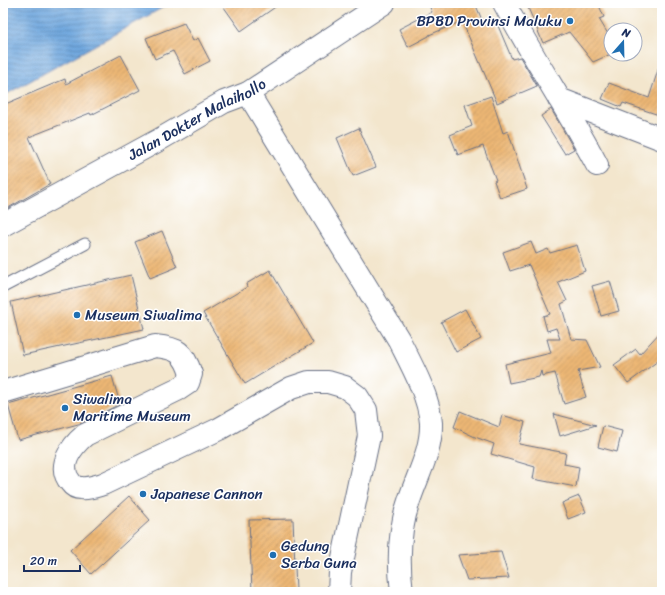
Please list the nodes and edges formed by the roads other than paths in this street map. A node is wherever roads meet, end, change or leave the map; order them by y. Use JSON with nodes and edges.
{"nodes":[{"id":1,"x":384,"y":3,"type":"edge"},
{"id":2,"x":504,"y":3,"type":"edge"},
{"id":3,"x":248,"y":93,"type":"junction"},
{"id":4,"x":559,"y":99,"type":"junction"},
{"id":5,"x":662,"y":139,"type":"edge"},
{"id":6,"x":597,"y":165,"type":"dead end"},
{"id":7,"x":3,"y":225,"type":"edge"},
{"id":8,"x":85,"y":244,"type":"dead end"},
{"id":9,"x":3,"y":287,"type":"edge"},
{"id":10,"x":3,"y":392,"type":"edge"},
{"id":11,"x":338,"y":592,"type":"edge"},
{"id":12,"x":402,"y":592,"type":"edge"}],
"edges":[{"from":1,"to":3,"type":"street","name":"Jalan Dokter Malaihollo"},
{"from":2,"to":4,"type":"street"},
{"from":3,"to":7,"type":"street","name":"Jalan Dokter Malaihollo"},
{"from":3,"to":12,"type":"street"},
{"from":4,"to":5,"type":"street"},
{"from":4,"to":6,"type":"street"},
{"from":8,"to":9,"type":"lane"},
{"from":10,"to":11,"type":"street"}]}
